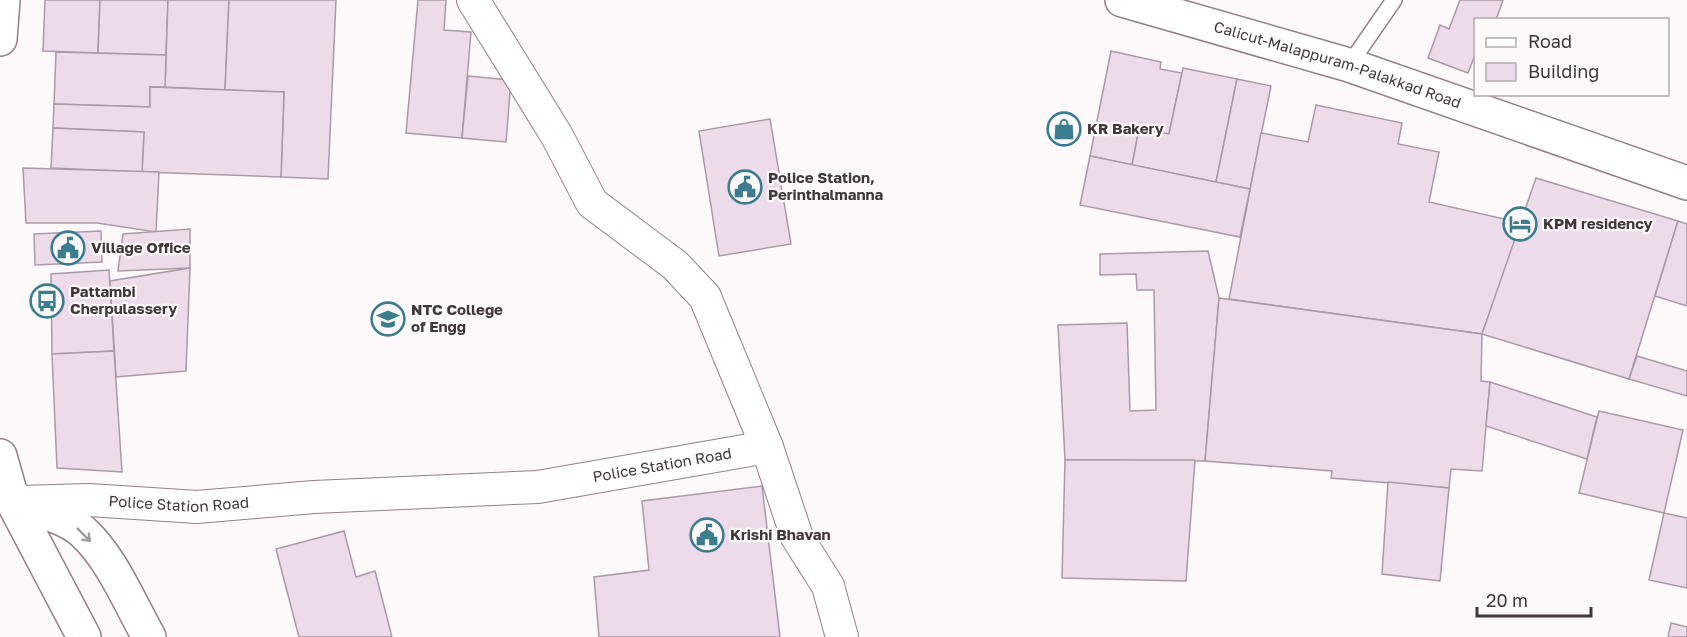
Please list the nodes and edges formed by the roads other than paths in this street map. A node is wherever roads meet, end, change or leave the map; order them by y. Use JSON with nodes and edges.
{"nodes":[{"id":1,"x":3,"y":0,"type":"edge"},
{"id":2,"x":473,"y":0,"type":"edge"},
{"id":3,"x":1122,"y":0,"type":"edge"},
{"id":4,"x":1394,"y":0,"type":"edge"},
{"id":5,"x":0,"y":39,"type":"edge"},
{"id":6,"x":1349,"y":65,"type":"junction"},
{"id":7,"x":1687,"y":183,"type":"edge"},
{"id":8,"x":767,"y":447,"type":"junction"},
{"id":9,"x":0,"y":456,"type":"edge"},
{"id":10,"x":13,"y":502,"type":"junction"},
{"id":11,"x":84,"y":637,"type":"edge"},
{"id":12,"x":149,"y":637,"type":"edge"},
{"id":13,"x":842,"y":637,"type":"edge"}],
"edges":[{"from":1,"to":5,"type":"main road"},
{"from":2,"to":8,"type":"street"},
{"from":3,"to":6,"type":"main road","name":"Calicut-Malappuram-Palakkad Road"},
{"from":4,"to":6,"type":"lane"},
{"from":6,"to":7,"type":"main road","name":"Calicut-Malappuram-Palakkad Road"},
{"from":8,"to":10,"type":"street","name":"Police Station Road"},
{"from":8,"to":13,"type":"street"},
{"from":9,"to":10,"type":"main road"},
{"from":10,"to":11,"type":"main road"},
{"from":10,"to":12,"type":"main road","one_way":true}]}
